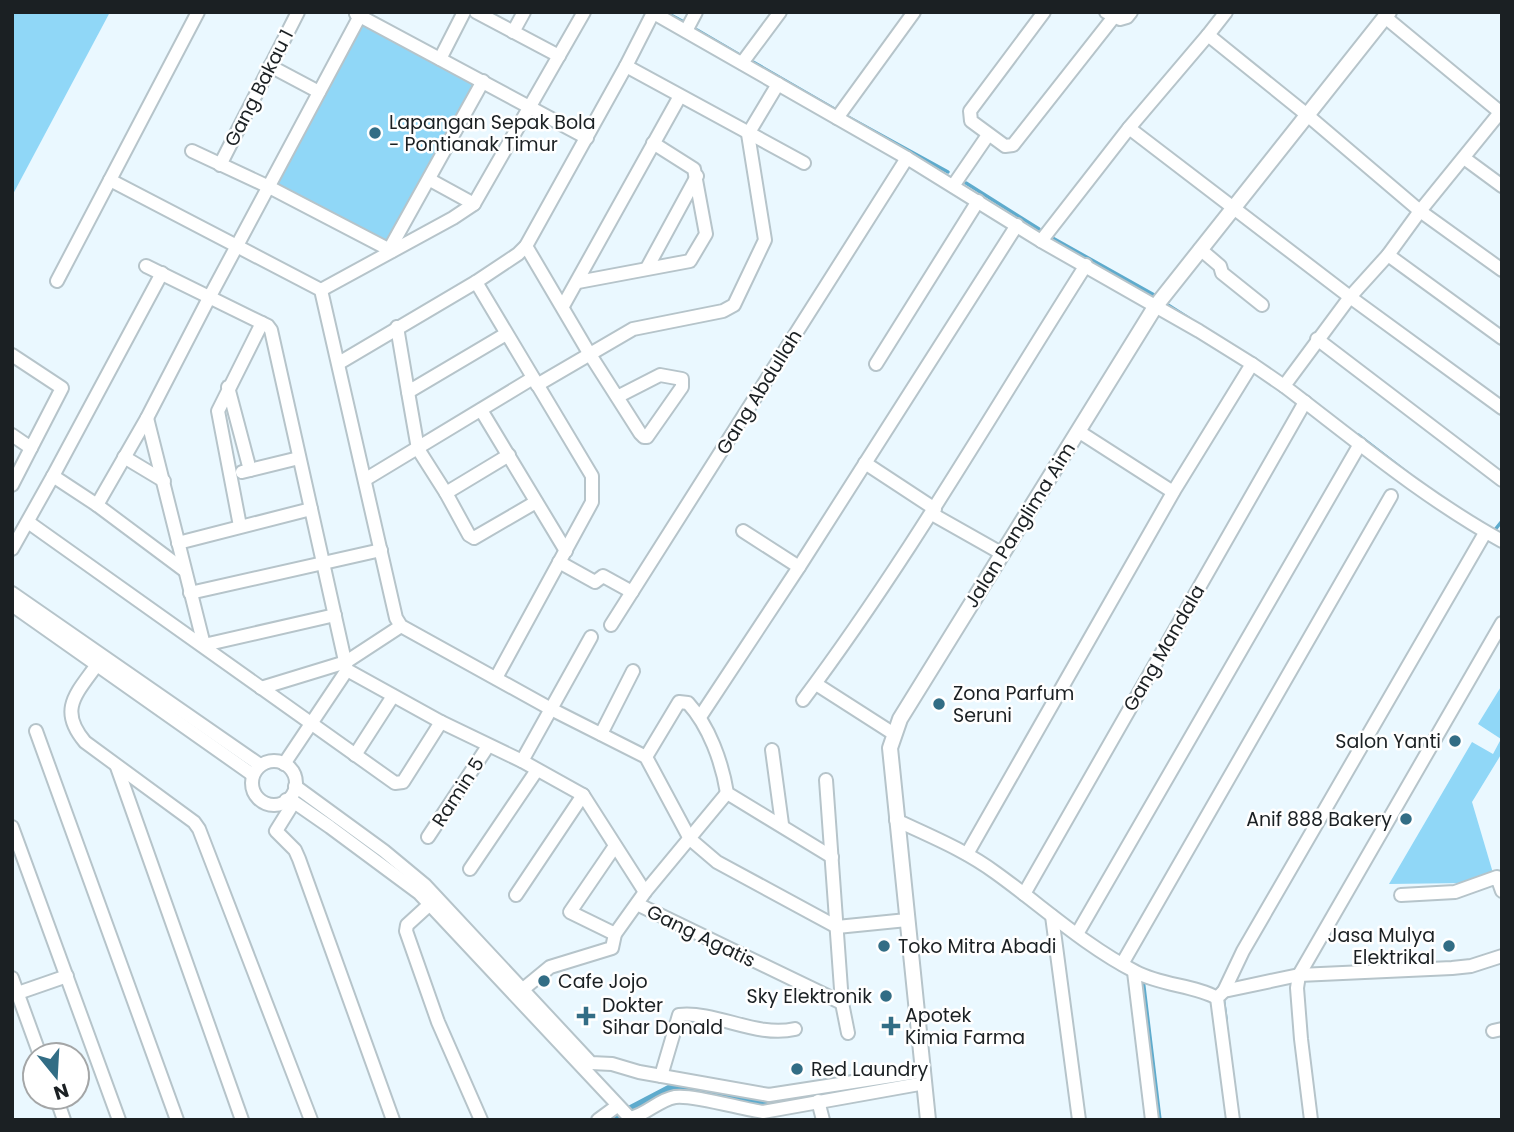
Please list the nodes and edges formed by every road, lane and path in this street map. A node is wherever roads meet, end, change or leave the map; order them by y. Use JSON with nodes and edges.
{"nodes":[{"id":1,"x":198,"y":12,"type":"edge"},
{"id":2,"x":298,"y":12,"type":"edge"},
{"id":3,"x":464,"y":12,"type":"edge"},
{"id":4,"x":476,"y":12,"type":"edge"},
{"id":5,"x":524,"y":12,"type":"edge"},
{"id":6,"x":584,"y":12,"type":"edge"},
{"id":7,"x":696,"y":12,"type":"edge"},
{"id":8,"x":780,"y":12,"type":"edge"},
{"id":9,"x":914,"y":12,"type":"edge"},
{"id":10,"x":1044,"y":12,"type":"edge"},
{"id":11,"x":1131,"y":12,"type":"edge"},
{"id":12,"x":1226,"y":12,"type":"edge"},
{"id":13,"x":652,"y":13,"type":"edge"},
{"id":14,"x":358,"y":14,"type":"edge"},
{"id":15,"x":1109,"y":15,"type":"edge"},
{"id":16,"x":1387,"y":15,"type":"edge"},
{"id":17,"x":687,"y":31,"type":"junction"},
{"id":18,"x":513,"y":32,"type":"junction"},
{"id":19,"x":1208,"y":34,"type":"junction"},
{"id":20,"x":559,"y":56,"type":"junction"},
{"id":21,"x":440,"y":59,"type":"junction"},
{"id":22,"x":742,"y":63,"type":"junction"},
{"id":23,"x":270,"y":66,"type":"junction"},
{"id":24,"x":626,"y":66,"type":"junction"},
{"id":25,"x":483,"y":81,"type":"junction"},
{"id":26,"x":778,"y":85,"type":"junction"},
{"id":27,"x":319,"y":92,"type":"junction"},
{"id":28,"x":680,"y":96,"type":"junction"},
{"id":29,"x":531,"y":106,"type":"junction"},
{"id":30,"x":1501,"y":111,"type":"edge"},
{"id":31,"x":1306,"y":114,"type":"junction"},
{"id":32,"x":836,"y":118,"type":"junction"},
{"id":33,"x":1129,"y":128,"type":"junction"},
{"id":34,"x":748,"y":134,"type":"junction"},
{"id":35,"x":989,"y":135,"type":"junction"},
{"id":36,"x":587,"y":138,"type":"junction"},
{"id":37,"x":653,"y":143,"type":"junction"},
{"id":38,"x":192,"y":151,"type":"dead end"},
{"id":39,"x":906,"y":158,"type":"junction"},
{"id":40,"x":1464,"y":158,"type":"junction"},
{"id":41,"x":804,"y":163,"type":"dead end"},
{"id":42,"x":220,"y":165,"type":"junction"},
{"id":43,"x":697,"y":176,"type":"junction"},
{"id":44,"x":430,"y":177,"type":"junction"},
{"id":45,"x":110,"y":180,"type":"junction"},
{"id":46,"x":953,"y":186,"type":"junction"},
{"id":47,"x":1502,"y":186,"type":"edge"},
{"id":48,"x":269,"y":187,"type":"junction"},
{"id":49,"x":978,"y":201,"type":"junction"},
{"id":50,"x":474,"y":204,"type":"junction"},
{"id":51,"x":1233,"y":206,"type":"junction"},
{"id":52,"x":1420,"y":211,"type":"junction"},
{"id":53,"x":1017,"y":225,"type":"junction"},
{"id":54,"x":1041,"y":241,"type":"junction"},
{"id":55,"x":237,"y":245,"type":"junction"},
{"id":56,"x":526,"y":246,"type":"junction"},
{"id":57,"x":1200,"y":249,"type":"junction"},
{"id":58,"x":391,"y":251,"type":"junction"},
{"id":59,"x":1388,"y":255,"type":"junction"},
{"id":60,"x":1086,"y":265,"type":"junction"},
{"id":61,"x":146,"y":266,"type":"dead end"},
{"id":62,"x":647,"y":268,"type":"junction"},
{"id":63,"x":1502,"y":270,"type":"edge"},
{"id":64,"x":162,"y":273,"type":"junction"},
{"id":65,"x":57,"y":281,"type":"dead end"},
{"id":66,"x":476,"y":282,"type":"junction"},
{"id":67,"x":578,"y":282,"type":"junction"},
{"id":68,"x":321,"y":290,"type":"junction"},
{"id":69,"x":1350,"y":298,"type":"junction"},
{"id":70,"x":209,"y":299,"type":"junction"},
{"id":71,"x":1262,"y":305,"type":"dead end"},
{"id":72,"x":563,"y":306,"type":"junction"},
{"id":73,"x":1155,"y":307,"type":"junction"},
{"id":74,"x":262,"y":323,"type":"junction"},
{"id":75,"x":397,"y":327,"type":"junction"},
{"id":76,"x":506,"y":334,"type":"junction"},
{"id":77,"x":1502,"y":338,"type":"edge"},
{"id":78,"x":1317,"y":339,"type":"junction"},
{"id":79,"x":589,"y":353,"type":"junction"},
{"id":80,"x":12,"y":355,"type":"edge"},
{"id":81,"x":339,"y":363,"type":"junction"},
{"id":82,"x":876,"y":364,"type":"dead end"},
{"id":83,"x":1251,"y":364,"type":"junction"},
{"id":84,"x":535,"y":381,"type":"junction"},
{"id":85,"x":1284,"y":386,"type":"junction"},
{"id":86,"x":228,"y":387,"type":"junction"},
{"id":87,"x":408,"y":392,"type":"junction"},
{"id":88,"x":617,"y":397,"type":"junction"},
{"id":89,"x":1305,"y":402,"type":"junction"},
{"id":90,"x":1502,"y":408,"type":"edge"},
{"id":91,"x":481,"y":410,"type":"junction"},
{"id":92,"x":147,"y":418,"type":"junction"},
{"id":93,"x":1078,"y":430,"type":"junction"},
{"id":94,"x":12,"y":435,"type":"edge"},
{"id":95,"x":1360,"y":444,"type":"junction"},
{"id":96,"x":31,"y":448,"type":"junction"},
{"id":97,"x":418,"y":449,"type":"junction"},
{"id":98,"x":509,"y":455,"type":"junction"},
{"id":99,"x":124,"y":457,"type":"junction"},
{"id":100,"x":299,"y":458,"type":"junction"},
{"id":101,"x":865,"y":463,"type":"junction"},
{"id":102,"x":250,"y":470,"type":"junction"},
{"id":103,"x":231,"y":475,"type":"junction"},
{"id":104,"x":53,"y":476,"type":"junction"},
{"id":105,"x":366,"y":479,"type":"junction"},
{"id":106,"x":1502,"y":480,"type":"edge"},
{"id":107,"x":164,"y":481,"type":"junction"},
{"id":108,"x":12,"y":485,"type":"edge"},
{"id":109,"x":1173,"y":492,"type":"junction"},
{"id":110,"x":446,"y":493,"type":"junction"},
{"id":111,"x":1391,"y":496,"type":"dead end"},
{"id":112,"x":536,"y":502,"type":"junction"},
{"id":113,"x":97,"y":505,"type":"junction"},
{"id":114,"x":311,"y":509,"type":"junction"},
{"id":115,"x":934,"y":511,"type":"junction"},
{"id":116,"x":28,"y":522,"type":"junction"},
{"id":117,"x":240,"y":526,"type":"junction"},
{"id":118,"x":743,"y":531,"type":"dead end"},
{"id":119,"x":1496,"y":535,"type":"edge"},
{"id":120,"x":178,"y":543,"type":"junction"},
{"id":121,"x":12,"y":550,"type":"edge"},
{"id":122,"x":381,"y":550,"type":"junction"},
{"id":123,"x":1001,"y":553,"type":"junction"},
{"id":124,"x":563,"y":556,"type":"junction"},
{"id":125,"x":323,"y":562,"type":"junction"},
{"id":126,"x":800,"y":567,"type":"junction"},
{"id":127,"x":184,"y":570,"type":"junction"},
{"id":128,"x":632,"y":592,"type":"junction"},
{"id":129,"x":12,"y":593,"type":"edge"},
{"id":130,"x":190,"y":593,"type":"junction"},
{"id":131,"x":12,"y":605,"type":"edge"},
{"id":132,"x":335,"y":615,"type":"junction"},
{"id":133,"x":1502,"y":623,"type":"edge"},
{"id":134,"x":611,"y":625,"type":"dead end"},
{"id":135,"x":401,"y":626,"type":"junction"},
{"id":136,"x":591,"y":637,"type":"dead end"},
{"id":137,"x":204,"y":645,"type":"junction"},
{"id":138,"x":96,"y":666,"type":"junction"},
{"id":139,"x":346,"y":666,"type":"junction"},
{"id":140,"x":633,"y":671,"type":"dead end"},
{"id":141,"x":496,"y":678,"type":"junction"},
{"id":142,"x":816,"y":684,"type":"junction"},
{"id":143,"x":261,"y":688,"type":"junction"},
{"id":144,"x":393,"y":696,"type":"junction"},
{"id":145,"x":803,"y":700,"type":"dead end"},
{"id":146,"x":551,"y":709,"type":"junction"},
{"id":147,"x":700,"y":717,"type":"junction"},
{"id":148,"x":441,"y":722,"type":"junction"},
{"id":149,"x":311,"y":723,"type":"junction"},
{"id":150,"x":36,"y":731,"type":"dead end"},
{"id":151,"x":601,"y":734,"type":"junction"},
{"id":152,"x":894,"y":734,"type":"junction"},
{"id":153,"x":488,"y":746,"type":"junction"},
{"id":154,"x":772,"y":750,"type":"dead end"},
{"id":155,"x":355,"y":755,"type":"junction"},
{"id":156,"x":646,"y":757,"type":"junction"},
{"id":157,"x":522,"y":761,"type":"junction"},
{"id":158,"x":284,"y":764,"type":"junction"},
{"id":159,"x":117,"y":766,"type":"junction"},
{"id":160,"x":257,"y":770,"type":"junction"},
{"id":161,"x":537,"y":770,"type":"junction"},
{"id":162,"x":826,"y":780,"type":"dead end"},
{"id":163,"x":295,"y":786,"type":"junction"},
{"id":164,"x":727,"y":793,"type":"junction"},
{"id":165,"x":583,"y":795,"type":"junction"},
{"id":166,"x":290,"y":801,"type":"junction"},
{"id":167,"x":896,"y":820,"type":"junction"},
{"id":168,"x":782,"y":824,"type":"junction"},
{"id":169,"x":12,"y":827,"type":"edge"},
{"id":170,"x":428,"y":837,"type":"dead end"},
{"id":171,"x":690,"y":839,"type":"junction"},
{"id":172,"x":615,"y":846,"type":"junction"},
{"id":173,"x":967,"y":854,"type":"junction"},
{"id":174,"x":832,"y":857,"type":"junction"},
{"id":175,"x":470,"y":869,"type":"dead end"},
{"id":176,"x":1502,"y":891,"type":"edge"},
{"id":177,"x":645,"y":892,"type":"junction"},
{"id":178,"x":1024,"y":894,"type":"junction"},
{"id":179,"x":516,"y":895,"type":"dead end"},
{"id":180,"x":1401,"y":895,"type":"dead end"},
{"id":181,"x":430,"y":904,"type":"junction"},
{"id":182,"x":637,"y":904,"type":"junction"},
{"id":183,"x":1052,"y":916,"type":"junction"},
{"id":184,"x":907,"y":920,"type":"junction"},
{"id":185,"x":837,"y":927,"type":"junction"},
{"id":186,"x":615,"y":934,"type":"junction"},
{"id":187,"x":1077,"y":934,"type":"junction"},
{"id":188,"x":1502,"y":956,"type":"edge"},
{"id":189,"x":1122,"y":964,"type":"junction"},
{"id":190,"x":1134,"y":972,"type":"junction"},
{"id":191,"x":1299,"y":975,"type":"junction"},
{"id":192,"x":67,"y":976,"type":"junction"},
{"id":193,"x":12,"y":978,"type":"edge"},
{"id":194,"x":523,"y":990,"type":"junction"},
{"id":195,"x":18,"y":993,"type":"junction"},
{"id":196,"x":1221,"y":994,"type":"junction"},
{"id":197,"x":842,"y":1003,"type":"junction"},
{"id":198,"x":795,"y":1029,"type":"dead end"},
{"id":199,"x":848,"y":1033,"type":"dead end"},
{"id":200,"x":35,"y":1041,"type":"edge"},
{"id":201,"x":588,"y":1067,"type":"junction"},
{"id":202,"x":661,"y":1076,"type":"junction"},
{"id":203,"x":924,"y":1077,"type":"junction"},
{"id":204,"x":818,"y":1101,"type":"junction"},
{"id":205,"x":626,"y":1113,"type":"edge"},
{"id":206,"x":740,"y":1115,"type":"edge"},
{"id":207,"x":119,"y":1120,"type":"edge"},
{"id":208,"x":177,"y":1120,"type":"edge"},
{"id":209,"x":242,"y":1120,"type":"edge"},
{"id":210,"x":311,"y":1120,"type":"edge"},
{"id":211,"x":393,"y":1120,"type":"edge"},
{"id":212,"x":481,"y":1120,"type":"edge"},
{"id":213,"x":598,"y":1120,"type":"edge"},
{"id":214,"x":822,"y":1120,"type":"edge"},
{"id":215,"x":928,"y":1120,"type":"edge"},
{"id":216,"x":1079,"y":1120,"type":"edge"},
{"id":217,"x":1152,"y":1120,"type":"edge"},
{"id":218,"x":1233,"y":1120,"type":"edge"},
{"id":219,"x":1311,"y":1120,"type":"edge"}],
"edges":[{"from":1,"to":45,"type":"street"},
{"from":2,"to":23,"type":"street","name":"Gang Bakau 1"},
{"from":3,"to":21,"type":"street"},
{"from":4,"to":18,"type":"street"},
{"from":5,"to":18,"type":"street"},
{"from":6,"to":20,"type":"street"},
{"from":7,"to":17,"type":"street"},
{"from":8,"to":22,"type":"street"},
{"from":9,"to":32,"type":"street"},
{"from":10,"to":35,"type":"street"},
{"from":11,"to":15,"type":"street"},
{"from":12,"to":19,"type":"street"},
{"from":13,"to":17,"type":"street"},
{"from":13,"to":24,"type":"street"},
{"from":14,"to":21,"type":"street"},
{"from":14,"to":27,"type":"street"},
{"from":15,"to":35,"type":"street"},
{"from":16,"to":30,"type":"street"},
{"from":16,"to":31,"type":"street","name":"Jalan Panglima Aim"},
{"from":17,"to":22,"type":"street"},
{"from":18,"to":20,"type":"street"},
{"from":19,"to":31,"type":"street"},
{"from":19,"to":33,"type":"street"},
{"from":20,"to":29,"type":"street"},
{"from":21,"to":25,"type":"street"},
{"from":22,"to":26,"type":"street"},
{"from":23,"to":27,"type":"street"},
{"from":23,"to":42,"type":"street","name":"Gang Bakau 1"},
{"from":24,"to":28,"type":"street"},
{"from":24,"to":36,"type":"street"},
{"from":25,"to":29,"type":"street"},
{"from":25,"to":44,"type":"street"},
{"from":26,"to":32,"type":"street"},
{"from":26,"to":34,"type":"street"},
{"from":27,"to":48,"type":"street"},
{"from":28,"to":34,"type":"street"},
{"from":28,"to":37,"type":"street"},
{"from":29,"to":36,"type":"street"},
{"from":29,"to":50,"type":"street"},
{"from":30,"to":40,"type":"street"},
{"from":31,"to":51,"type":"street","name":"Jalan Panglima Aim"},
{"from":31,"to":52,"type":"street"},
{"from":32,"to":39,"type":"street"},
{"from":33,"to":51,"type":"street"},
{"from":33,"to":54,"type":"street"},
{"from":34,"to":41,"type":"street"},
{"from":34,"to":79,"type":"street"},
{"from":35,"to":46,"type":"street"},
{"from":36,"to":56,"type":"street"},
{"from":37,"to":43,"type":"street"},
{"from":37,"to":67,"type":"street"},
{"from":38,"to":42,"type":"street","name":"Gang Bakau 1"},
{"from":39,"to":46,"type":"street"},
{"from":39,"to":128,"type":"street","name":"Gang Abdullah"},
{"from":40,"to":47,"type":"street"},
{"from":40,"to":52,"type":"street"},
{"from":42,"to":48,"type":"street","name":"Gang Bakau 1"},
{"from":43,"to":62,"type":"street"},
{"from":43,"to":62,"type":"street"},
{"from":44,"to":50,"type":"street"},
{"from":44,"to":58,"type":"street"},
{"from":45,"to":55,"type":"street"},
{"from":45,"to":65,"type":"street"},
{"from":46,"to":49,"type":"street"},
{"from":48,"to":55,"type":"street"},
{"from":48,"to":58,"type":"street","name":"Gang Bakau 1"},
{"from":49,"to":53,"type":"street"},
{"from":49,"to":82,"type":"street"},
{"from":50,"to":58,"type":"street"},
{"from":51,"to":57,"type":"street","name":"Jalan Panglima Aim"},
{"from":51,"to":69,"type":"street"},
{"from":52,"to":59,"type":"street"},
{"from":52,"to":63,"type":"street"},
{"from":53,"to":54,"type":"street"},
{"from":53,"to":101,"type":"street"},
{"from":54,"to":60,"type":"street"},
{"from":55,"to":68,"type":"street"},
{"from":55,"to":70,"type":"street"},
{"from":56,"to":66,"type":"street"},
{"from":56,"to":72,"type":"street"},
{"from":57,"to":71,"type":"street"},
{"from":57,"to":73,"type":"street","name":"Jalan Panglima Aim"},
{"from":58,"to":68,"type":"street"},
{"from":59,"to":69,"type":"street"},
{"from":59,"to":77,"type":"street"},
{"from":60,"to":73,"type":"street"},
{"from":60,"to":115,"type":"street"},
{"from":61,"to":64,"type":"street"},
{"from":62,"to":67,"type":"street"},
{"from":64,"to":70,"type":"street"},
{"from":64,"to":104,"type":"street"},
{"from":66,"to":75,"type":"street"},
{"from":66,"to":76,"type":"street"},
{"from":67,"to":72,"type":"street"},
{"from":68,"to":81,"type":"street"},
{"from":69,"to":78,"type":"street"},
{"from":69,"to":90,"type":"street"},
{"from":70,"to":74,"type":"street"},
{"from":70,"to":92,"type":"street"},
{"from":72,"to":79,"type":"street"},
{"from":73,"to":83,"type":"street"},
{"from":73,"to":93,"type":"street","name":"Jalan Panglima Aim"},
{"from":74,"to":86,"type":"street"},
{"from":74,"to":100,"type":"street"},
{"from":75,"to":81,"type":"street"},
{"from":75,"to":87,"type":"street"},
{"from":76,"to":84,"type":"street"},
{"from":76,"to":87,"type":"street"},
{"from":78,"to":85,"type":"street"},
{"from":78,"to":106,"type":"street"},
{"from":79,"to":84,"type":"street"},
{"from":79,"to":88,"type":"street"},
{"from":80,"to":96,"type":"street"},
{"from":81,"to":105,"type":"street"},
{"from":83,"to":85,"type":"street"},
{"from":83,"to":109,"type":"street"},
{"from":84,"to":91,"type":"street"},
{"from":84,"to":124,"type":"street"},
{"from":85,"to":89,"type":"street"},
{"from":86,"to":102,"type":"street"},
{"from":86,"to":103,"type":"street"},
{"from":87,"to":97,"type":"street"},
{"from":88,"to":88,"type":"street"},
{"from":89,"to":95,"type":"street"},
{"from":89,"to":178,"type":"street","name":"Gang Mandala"},
{"from":91,"to":97,"type":"street"},
{"from":91,"to":98,"type":"street"},
{"from":92,"to":99,"type":"street"},
{"from":92,"to":107,"type":"street"},
{"from":93,"to":109,"type":"street"},
{"from":93,"to":123,"type":"street","name":"Jalan Panglima Aim"},
{"from":94,"to":96,"type":"street"},
{"from":95,"to":119,"type":"street"},
{"from":95,"to":187,"type":"street"},
{"from":96,"to":108,"type":"street"},
{"from":97,"to":105,"type":"street"},
{"from":97,"to":110,"type":"street"},
{"from":98,"to":110,"type":"street"},
{"from":98,"to":112,"type":"street"},
{"from":99,"to":107,"type":"street"},
{"from":99,"to":113,"type":"street"},
{"from":100,"to":102,"type":"street"},
{"from":100,"to":114,"type":"street"},
{"from":101,"to":115,"type":"street"},
{"from":101,"to":126,"type":"street"},
{"from":102,"to":103,"type":"street"},
{"from":103,"to":117,"type":"street"},
{"from":104,"to":113,"type":"street"},
{"from":104,"to":116,"type":"street"},
{"from":105,"to":122,"type":"street"},
{"from":107,"to":120,"type":"street"},
{"from":109,"to":173,"type":"street"},
{"from":110,"to":112,"type":"street"},
{"from":111,"to":189,"type":"street"},
{"from":112,"to":124,"type":"street"},
{"from":113,"to":127,"type":"street"},
{"from":114,"to":117,"type":"street"},
{"from":114,"to":125,"type":"street"},
{"from":115,"to":123,"type":"street"},
{"from":115,"to":142,"type":"street"},
{"from":116,"to":121,"type":"street"},
{"from":116,"to":137,"type":"street"},
{"from":117,"to":120,"type":"street"},
{"from":118,"to":126,"type":"street"},
{"from":119,"to":196,"type":"street"},
{"from":120,"to":127,"type":"street"},
{"from":122,"to":125,"type":"street"},
{"from":122,"to":135,"type":"street"},
{"from":123,"to":152,"type":"street","name":"Jalan Panglima Aim"},
{"from":124,"to":128,"type":"street"},
{"from":124,"to":141,"type":"street"},
{"from":125,"to":130,"type":"street"},
{"from":125,"to":132,"type":"street"},
{"from":126,"to":147,"type":"street"},
{"from":127,"to":130,"type":"street"},
{"from":128,"to":134,"type":"street","name":"Gang Abdullah"},
{"from":129,"to":160,"type":"street"},
{"from":130,"to":137,"type":"street"},
{"from":131,"to":138,"type":"street"},
{"from":132,"to":137,"type":"street"},
{"from":132,"to":139,"type":"street"},
{"from":133,"to":191,"type":"street"},
{"from":135,"to":139,"type":"street"},
{"from":135,"to":141,"type":"street"},
{"from":136,"to":146,"type":"street"},
{"from":137,"to":143,"type":"street"},
{"from":138,"to":159,"type":"street"},
{"from":138,"to":160,"type":"street"},
{"from":139,"to":143,"type":"street"},
{"from":139,"to":144,"type":"street"},
{"from":139,"to":149,"type":"street"},
{"from":140,"to":151,"type":"street"},
{"from":141,"to":146,"type":"street"},
{"from":142,"to":145,"type":"street"},
{"from":142,"to":152,"type":"street"},
{"from":143,"to":149,"type":"street"},
{"from":144,"to":148,"type":"street"},
{"from":144,"to":155,"type":"street"},
{"from":146,"to":151,"type":"street"},
{"from":146,"to":157,"type":"street"},
{"from":147,"to":156,"type":"street"},
{"from":147,"to":164,"type":"street"},
{"from":148,"to":153,"type":"street"},
{"from":148,"to":155,"type":"street"},
{"from":149,"to":155,"type":"street"},
{"from":149,"to":158,"type":"street"},
{"from":150,"to":208,"type":"street"},
{"from":151,"to":156,"type":"street"},
{"from":152,"to":167,"type":"street","name":"Jalan Panglima Aim"},
{"from":153,"to":157,"type":"street"},
{"from":153,"to":170,"type":"street","name":"Ramin 5"},
{"from":154,"to":168,"type":"street"},
{"from":156,"to":171,"type":"street"},
{"from":157,"to":161,"type":"street"},
{"from":158,"to":160,"type":"street"},
{"from":158,"to":163,"type":"street"},
{"from":159,"to":209,"type":"street"},
{"from":159,"to":210,"type":"street"},
{"from":160,"to":166,"type":"street"},
{"from":161,"to":165,"type":"street"},
{"from":161,"to":175,"type":"street"},
{"from":162,"to":174,"type":"street"},
{"from":163,"to":166,"type":"street"},
{"from":163,"to":194,"type":"street"},
{"from":164,"to":168,"type":"street"},
{"from":164,"to":171,"type":"street"},
{"from":165,"to":172,"type":"street"},
{"from":165,"to":179,"type":"street"},
{"from":166,"to":181,"type":"street"},
{"from":166,"to":211,"type":"street"},
{"from":167,"to":173,"type":"street"},
{"from":167,"to":184,"type":"street","name":"Jalan Panglima Aim"},
{"from":168,"to":174,"type":"street"},
{"from":169,"to":192,"type":"street"},
{"from":171,"to":177,"type":"street"},
{"from":171,"to":185,"type":"street"},
{"from":172,"to":177,"type":"street"},
{"from":172,"to":186,"type":"street"},
{"from":173,"to":178,"type":"street"},
{"from":174,"to":185,"type":"street"},
{"from":176,"to":180,"type":"street"},
{"from":177,"to":182,"type":"street"},
{"from":178,"to":183,"type":"street"},
{"from":181,"to":201,"type":"street"},
{"from":181,"to":212,"type":"street"},
{"from":182,"to":186,"type":"street"},
{"from":182,"to":197,"type":"street","name":"Gang Agatis"},
{"from":183,"to":187,"type":"street"},
{"from":183,"to":216,"type":"street"},
{"from":184,"to":185,"type":"street"},
{"from":184,"to":203,"type":"street","name":"Jalan Panglima Aim"},
{"from":185,"to":197,"type":"street"},
{"from":186,"to":194,"type":"street"},
{"from":187,"to":189,"type":"street"},
{"from":188,"to":191,"type":"street"},
{"from":189,"to":190,"type":"street"},
{"from":190,"to":196,"type":"street"},
{"from":190,"to":217,"type":"street"},
{"from":191,"to":196,"type":"street"},
{"from":191,"to":219,"type":"street"},
{"from":192,"to":195,"type":"street"},
{"from":192,"to":207,"type":"street"},
{"from":193,"to":195,"type":"street"},
{"from":194,"to":201,"type":"street"},
{"from":195,"to":200,"type":"street"},
{"from":196,"to":218,"type":"street"},
{"from":197,"to":199,"type":"street"},
{"from":198,"to":202,"type":"street"},
{"from":201,"to":202,"type":"street"},
{"from":201,"to":205,"type":"street"},
{"from":202,"to":203,"type":"street"},
{"from":203,"to":204,"type":"street"},
{"from":203,"to":215,"type":"street","name":"Jalan Panglima Aim"},
{"from":204,"to":206,"type":"street"},
{"from":204,"to":214,"type":"street"},
{"from":205,"to":206,"type":"street"},
{"from":205,"to":213,"type":"street"}]}
